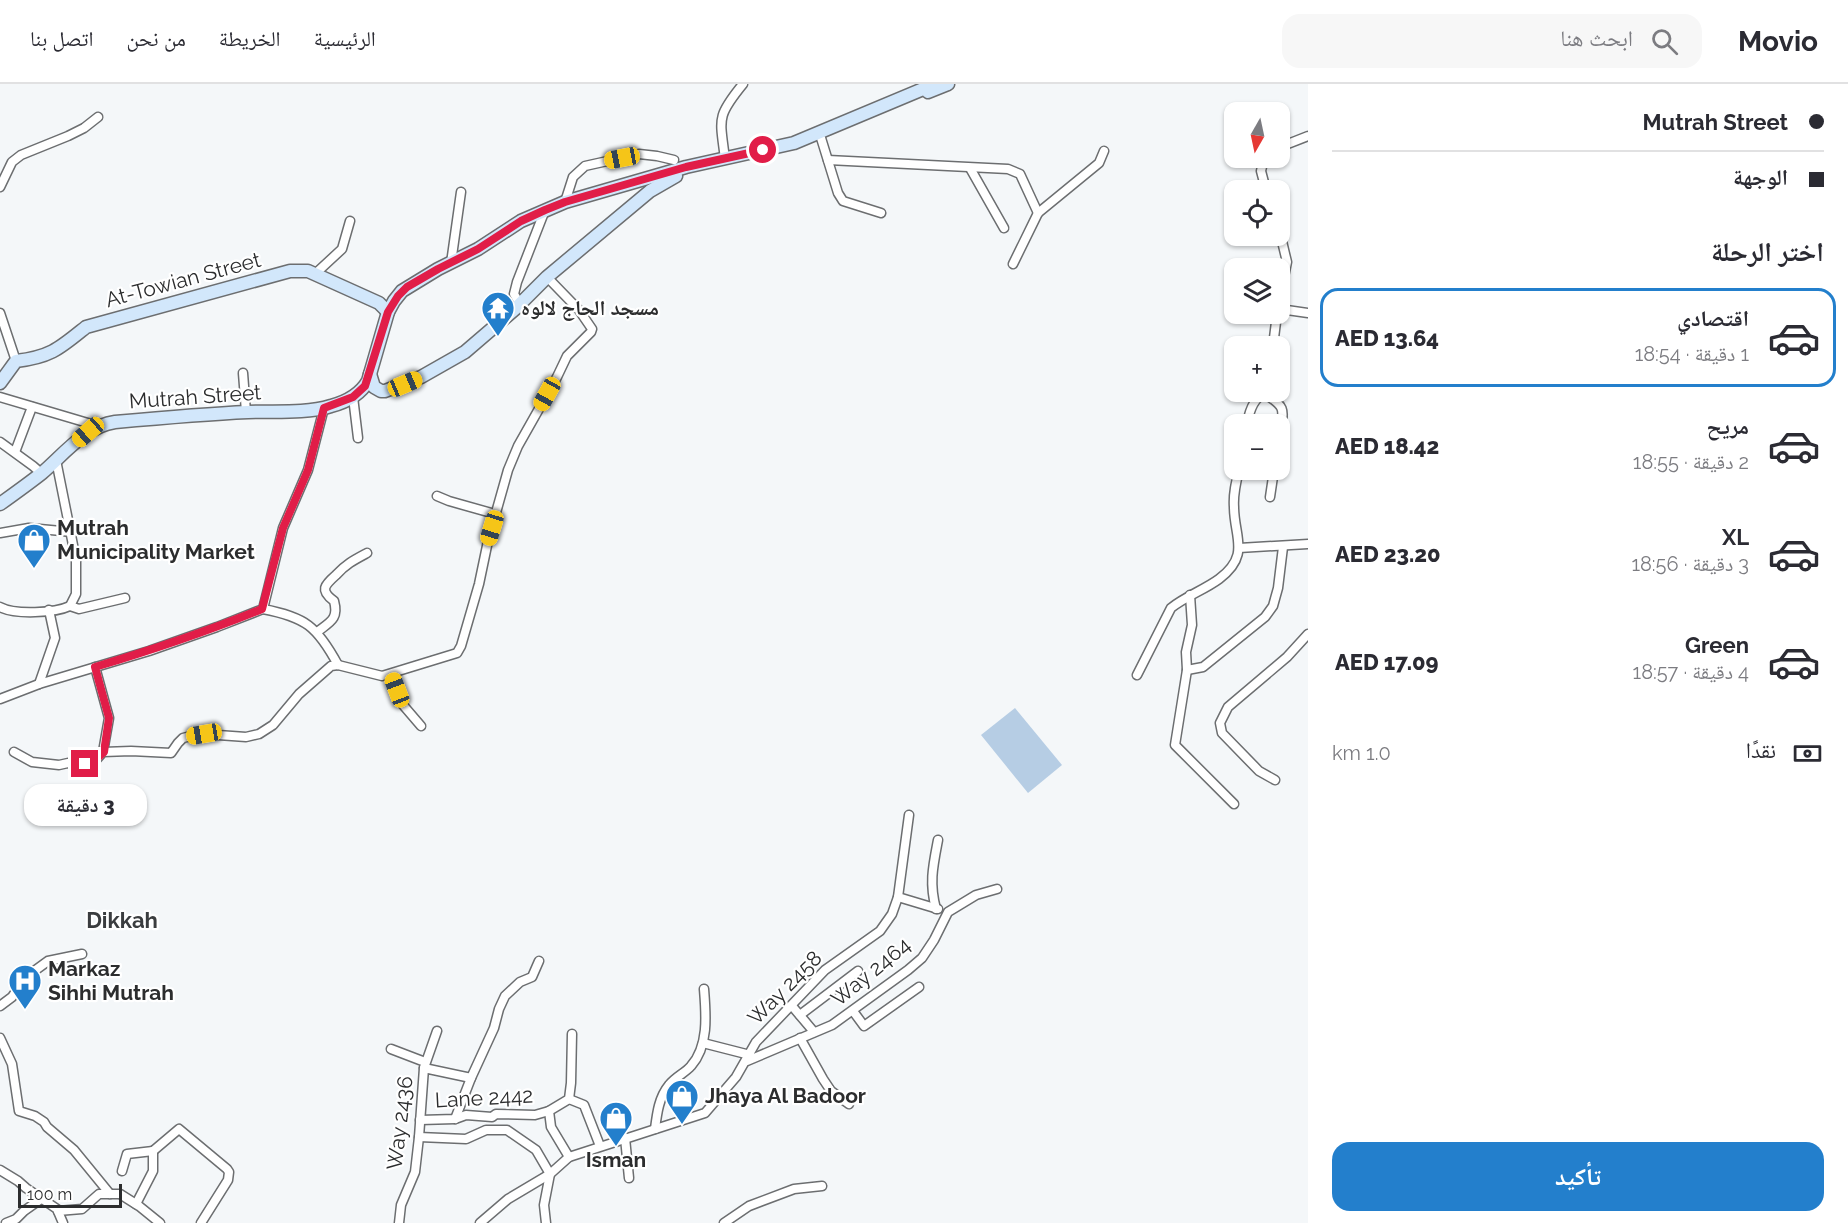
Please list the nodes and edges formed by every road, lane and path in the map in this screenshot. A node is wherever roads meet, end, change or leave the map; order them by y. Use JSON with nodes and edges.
{"nodes":[{"id":1,"x":743,"y":84,"type":"edge"},
{"id":2,"x":934,"y":84,"type":"edge"},
{"id":3,"x":948,"y":84,"type":"edge"},
{"id":4,"x":98,"y":117,"type":"dead end"},
{"id":5,"x":1308,"y":136,"type":"edge"},
{"id":6,"x":821,"y":138,"type":"junction"},
{"id":7,"x":1290,"y":143,"type":"edge"},
{"id":8,"x":1104,"y":152,"type":"dead end"},
{"id":9,"x":725,"y":159,"type":"junction"},
{"id":10,"x":828,"y":160,"type":"junction"},
{"id":11,"x":680,"y":163,"type":"junction"},
{"id":12,"x":970,"y":168,"type":"junction"},
{"id":13,"x":622,"y":186,"type":"junction"},
{"id":14,"x":0,"y":187,"type":"edge"},
{"id":15,"x":461,"y":192,"type":"dead end"},
{"id":16,"x":565,"y":202,"type":"junction"},
{"id":17,"x":634,"y":205,"type":"junction"},
{"id":18,"x":545,"y":210,"type":"junction"},
{"id":19,"x":881,"y":213,"type":"dead end"},
{"id":20,"x":1038,"y":213,"type":"junction"},
{"id":21,"x":350,"y":221,"type":"dead end"},
{"id":22,"x":1004,"y":228,"type":"dead end"},
{"id":23,"x":451,"y":263,"type":"junction"},
{"id":24,"x":1013,"y":264,"type":"dead end"},
{"id":25,"x":315,"y":274,"type":"junction"},
{"id":26,"x":547,"y":277,"type":"junction"},
{"id":27,"x":520,"y":304,"type":"junction"},
{"id":28,"x":1290,"y":310,"type":"edge"},
{"id":29,"x":388,"y":312,"type":"junction"},
{"id":30,"x":0,"y":313,"type":"edge"},
{"id":31,"x":1308,"y":313,"type":"edge"},
{"id":32,"x":16,"y":361,"type":"junction"},
{"id":33,"x":243,"y":373,"type":"dead end"},
{"id":34,"x":370,"y":374,"type":"junction"},
{"id":35,"x":0,"y":383,"type":"edge"},
{"id":36,"x":0,"y":397,"type":"edge"},
{"id":37,"x":353,"y":397,"type":"junction"},
{"id":38,"x":32,"y":407,"type":"junction"},
{"id":39,"x":324,"y":408,"type":"junction"},
{"id":40,"x":246,"y":412,"type":"junction"},
{"id":41,"x":98,"y":426,"type":"junction"},
{"id":42,"x":358,"y":438,"type":"dead end"},
{"id":43,"x":0,"y":442,"type":"edge"},
{"id":44,"x":15,"y":452,"type":"junction"},
{"id":45,"x":56,"y":460,"type":"junction"},
{"id":46,"x":41,"y":473,"type":"junction"},
{"id":47,"x":1238,"y":480,"type":"edge"},
{"id":48,"x":1273,"y":480,"type":"edge"},
{"id":49,"x":437,"y":496,"type":"dead end"},
{"id":50,"x":1270,"y":497,"type":"dead end"},
{"id":51,"x":0,"y":504,"type":"edge"},
{"id":52,"x":495,"y":514,"type":"junction"},
{"id":53,"x":72,"y":532,"type":"junction"},
{"id":54,"x":0,"y":533,"type":"edge"},
{"id":55,"x":1308,"y":544,"type":"edge"},
{"id":56,"x":1283,"y":547,"type":"junction"},
{"id":57,"x":1239,"y":548,"type":"junction"},
{"id":58,"x":367,"y":553,"type":"dead end"},
{"id":59,"x":1190,"y":595,"type":"junction"},
{"id":60,"x":125,"y":598,"type":"dead end"},
{"id":61,"x":70,"y":606,"type":"junction"},
{"id":62,"x":0,"y":607,"type":"edge"},
{"id":63,"x":262,"y":609,"type":"junction"},
{"id":64,"x":49,"y":610,"type":"junction"},
{"id":65,"x":318,"y":632,"type":"junction"},
{"id":66,"x":1308,"y":634,"type":"edge"},
{"id":67,"x":338,"y":665,"type":"junction"},
{"id":68,"x":95,"y":667,"type":"junction"},
{"id":69,"x":1187,"y":670,"type":"junction"},
{"id":70,"x":391,"y":674,"type":"junction"},
{"id":71,"x":1137,"y":675,"type":"dead end"},
{"id":72,"x":39,"y":684,"type":"junction"},
{"id":73,"x":0,"y":699,"type":"edge"},
{"id":74,"x":421,"y":726,"type":"dead end"},
{"id":75,"x":14,"y":752,"type":"dead end"},
{"id":76,"x":104,"y":752,"type":"junction"},
{"id":77,"x":1275,"y":780,"type":"dead end"},
{"id":78,"x":1234,"y":804,"type":"dead end"},
{"id":79,"x":909,"y":815,"type":"dead end"},
{"id":80,"x":938,"y":840,"type":"dead end"},
{"id":81,"x":997,"y":889,"type":"dead end"},
{"id":82,"x":898,"y":897,"type":"junction"},
{"id":83,"x":936,"y":909,"type":"junction"},
{"id":84,"x":948,"y":912,"type":"junction"},
{"id":85,"x":82,"y":954,"type":"dead end"},
{"id":86,"x":539,"y":961,"type":"dead end"},
{"id":87,"x":858,"y":971,"type":"dead end"},
{"id":88,"x":919,"y":987,"type":"dead end"},
{"id":89,"x":704,"y":989,"type":"dead end"},
{"id":90,"x":0,"y":1006,"type":"edge"},
{"id":91,"x":792,"y":1006,"type":"junction"},
{"id":92,"x":853,"y":1011,"type":"junction"},
{"id":93,"x":800,"y":1015,"type":"junction"},
{"id":94,"x":437,"y":1031,"type":"dead end"},
{"id":95,"x":814,"y":1032,"type":"junction"},
{"id":96,"x":572,"y":1034,"type":"dead end"},
{"id":97,"x":800,"y":1038,"type":"junction"},
{"id":98,"x":1,"y":1043,"type":"edge"},
{"id":99,"x":703,"y":1043,"type":"junction"},
{"id":100,"x":392,"y":1049,"type":"dead end"},
{"id":101,"x":748,"y":1058,"type":"junction"},
{"id":102,"x":425,"y":1065,"type":"junction"},
{"id":103,"x":471,"y":1078,"type":"junction"},
{"id":104,"x":568,"y":1099,"type":"junction"},
{"id":105,"x":849,"y":1104,"type":"dead end"},
{"id":106,"x":549,"y":1111,"type":"junction"},
{"id":107,"x":455,"y":1119,"type":"junction"},
{"id":108,"x":420,"y":1120,"type":"junction"},
{"id":109,"x":655,"y":1129,"type":"junction"},
{"id":110,"x":419,"y":1137,"type":"junction"},
{"id":111,"x":625,"y":1138,"type":"junction"},
{"id":112,"x":84,"y":1145,"type":"dead end"},
{"id":113,"x":600,"y":1146,"type":"junction"},
{"id":114,"x":74,"y":1150,"type":"junction"},
{"id":115,"x":153,"y":1151,"type":"junction"},
{"id":116,"x":569,"y":1157,"type":"junction"},
{"id":117,"x":0,"y":1170,"type":"edge"},
{"id":118,"x":122,"y":1171,"type":"dead end"},
{"id":119,"x":550,"y":1174,"type":"junction"},
{"id":120,"x":629,"y":1178,"type":"dead end"},
{"id":121,"x":822,"y":1186,"type":"dead end"},
{"id":122,"x":110,"y":1194,"type":"junction"},
{"id":123,"x":41,"y":1199,"type":"junction"},
{"id":124,"x":136,"y":1204,"type":"junction"},
{"id":125,"x":58,"y":1211,"type":"junction"},
{"id":126,"x":6,"y":1223,"type":"edge"},
{"id":127,"x":63,"y":1223,"type":"edge"},
{"id":128,"x":160,"y":1223,"type":"edge"},
{"id":129,"x":201,"y":1223,"type":"edge"},
{"id":130,"x":399,"y":1223,"type":"edge"},
{"id":131,"x":480,"y":1223,"type":"edge"},
{"id":132,"x":546,"y":1223,"type":"edge"},
{"id":133,"x":724,"y":1223,"type":"edge"}],
"edges":[{"from":1,"to":9,"type":"street"},
{"from":2,"to":9,"type":"main road"},
{"from":3,"to":6,"type":"main road"},
{"from":4,"to":14,"type":"street"},
{"from":5,"to":7,"type":"street"},
{"from":6,"to":10,"type":"street"},
{"from":6,"to":17,"type":"main road"},
{"from":8,"to":20,"type":"street"},
{"from":9,"to":11,"type":"main road"},
{"from":10,"to":12,"type":"street"},
{"from":10,"to":19,"type":"street"},
{"from":11,"to":13,"type":"main road"},
{"from":11,"to":16,"type":"street"},
{"from":12,"to":20,"type":"street"},
{"from":12,"to":22,"type":"street"},
{"from":13,"to":16,"type":"main road"},
{"from":13,"to":17,"type":"main road"},
{"from":15,"to":23,"type":"street"},
{"from":16,"to":18,"type":"main road"},
{"from":17,"to":26,"type":"main road"},
{"from":18,"to":23,"type":"main road"},
{"from":18,"to":27,"type":"street"},
{"from":20,"to":24,"type":"street"},
{"from":21,"to":25,"type":"street"},
{"from":23,"to":29,"type":"main road"},
{"from":25,"to":29,"type":"main road","name":"At-Towian Street"},
{"from":25,"to":32,"type":"main road","name":"At-Towian Street"},
{"from":26,"to":27,"type":"main road"},
{"from":26,"to":52,"type":"street"},
{"from":27,"to":34,"type":"main road"},
{"from":28,"to":31,"type":"street"},
{"from":29,"to":34,"type":"main road"},
{"from":30,"to":32,"type":"street"},
{"from":32,"to":35,"type":"main road"},
{"from":33,"to":40,"type":"street"},
{"from":34,"to":37,"type":"main road"},
{"from":36,"to":38,"type":"street"},
{"from":37,"to":39,"type":"main road","name":"Mutrah Street"},
{"from":37,"to":42,"type":"street"},
{"from":38,"to":41,"type":"street"},
{"from":38,"to":44,"type":"street"},
{"from":39,"to":40,"type":"main road","name":"Mutrah Street"},
{"from":39,"to":63,"type":"street"},
{"from":40,"to":41,"type":"main road","name":"Mutrah Street"},
{"from":41,"to":45,"type":"main road","name":"Mutrah Street"},
{"from":43,"to":44,"type":"street"},
{"from":44,"to":46,"type":"street"},
{"from":45,"to":46,"type":"main road","name":"Mutrah Street"},
{"from":45,"to":53,"type":"street"},
{"from":46,"to":51,"type":"main road","name":"Mutrah Street"},
{"from":47,"to":57,"type":"street"},
{"from":48,"to":50,"type":"street"},
{"from":49,"to":52,"type":"street"},
{"from":52,"to":70,"type":"street"},
{"from":53,"to":54,"type":"street"},
{"from":53,"to":61,"type":"street"},
{"from":55,"to":56,"type":"street"},
{"from":56,"to":57,"type":"street"},
{"from":56,"to":69,"type":"street"},
{"from":57,"to":59,"type":"street"},
{"from":58,"to":65,"type":"street"},
{"from":59,"to":69,"type":"street"},
{"from":59,"to":71,"type":"street"},
{"from":60,"to":61,"type":"street"},
{"from":61,"to":64,"type":"street"},
{"from":62,"to":64,"type":"street"},
{"from":63,"to":65,"type":"street"},
{"from":63,"to":68,"type":"street"},
{"from":64,"to":72,"type":"street"},
{"from":65,"to":67,"type":"street"},
{"from":66,"to":77,"type":"street"},
{"from":67,"to":70,"type":"street"},
{"from":67,"to":76,"type":"street"},
{"from":68,"to":72,"type":"street"},
{"from":68,"to":76,"type":"street"},
{"from":69,"to":78,"type":"street"},
{"from":70,"to":74,"type":"street"},
{"from":72,"to":73,"type":"street"},
{"from":75,"to":76,"type":"street"},
{"from":79,"to":82,"type":"street","name":"Way 2458"},
{"from":80,"to":83,"type":"street"},
{"from":81,"to":84,"type":"street"},
{"from":82,"to":83,"type":"street"},
{"from":82,"to":91,"type":"street","name":"Way 2458"},
{"from":83,"to":84,"type":"street"},
{"from":84,"to":92,"type":"street","name":"Way 2464"},
{"from":85,"to":90,"type":"street"},
{"from":86,"to":103,"type":"street"},
{"from":87,"to":93,"type":"street"},
{"from":88,"to":92,"type":"street"},
{"from":89,"to":99,"type":"street"},
{"from":91,"to":93,"type":"street"},
{"from":91,"to":101,"type":"street","name":"Way 2458"},
{"from":92,"to":95,"type":"street","name":"Way 2464"},
{"from":93,"to":95,"type":"street"},
{"from":94,"to":102,"type":"street"},
{"from":95,"to":97,"type":"street","name":"Way 2464"},
{"from":96,"to":104,"type":"street"},
{"from":97,"to":101,"type":"street","name":"Way 2464"},
{"from":97,"to":105,"type":"street"},
{"from":98,"to":114,"type":"street"},
{"from":99,"to":101,"type":"street"},
{"from":99,"to":109,"type":"street"},
{"from":100,"to":102,"type":"street"},
{"from":101,"to":109,"type":"street","name":"Way 2458"},
{"from":102,"to":103,"type":"street","name":"Way 2436"},
{"from":102,"to":108,"type":"street","name":"Way 2436"},
{"from":103,"to":107,"type":"street"},
{"from":104,"to":106,"type":"street"},
{"from":104,"to":113,"type":"street"},
{"from":106,"to":107,"type":"street","name":"Lane 2442"},
{"from":106,"to":116,"type":"street"},
{"from":107,"to":108,"type":"street","name":"Lane 2442"},
{"from":108,"to":110,"type":"street","name":"Way 2436"},
{"from":109,"to":111,"type":"street","name":"Way 2458"},
{"from":110,"to":119,"type":"street"},
{"from":110,"to":130,"type":"street","name":"Way 2436"},
{"from":111,"to":113,"type":"street","name":"Way 2458"},
{"from":111,"to":120,"type":"street"},
{"from":112,"to":114,"type":"street"},
{"from":113,"to":116,"type":"street","name":"Way 2458"},
{"from":114,"to":122,"type":"street"},
{"from":115,"to":118,"type":"street"},
{"from":115,"to":124,"type":"street"},
{"from":115,"to":129,"type":"street"},
{"from":116,"to":119,"type":"street","name":"Way 2458"},
{"from":117,"to":123,"type":"street"},
{"from":119,"to":131,"type":"street","name":"Way 2458"},
{"from":119,"to":132,"type":"street"},
{"from":121,"to":133,"type":"street"},
{"from":122,"to":124,"type":"street"},
{"from":122,"to":125,"type":"street"},
{"from":123,"to":125,"type":"street"},
{"from":123,"to":126,"type":"street"},
{"from":124,"to":128,"type":"street"},
{"from":125,"to":127,"type":"street"}]}
